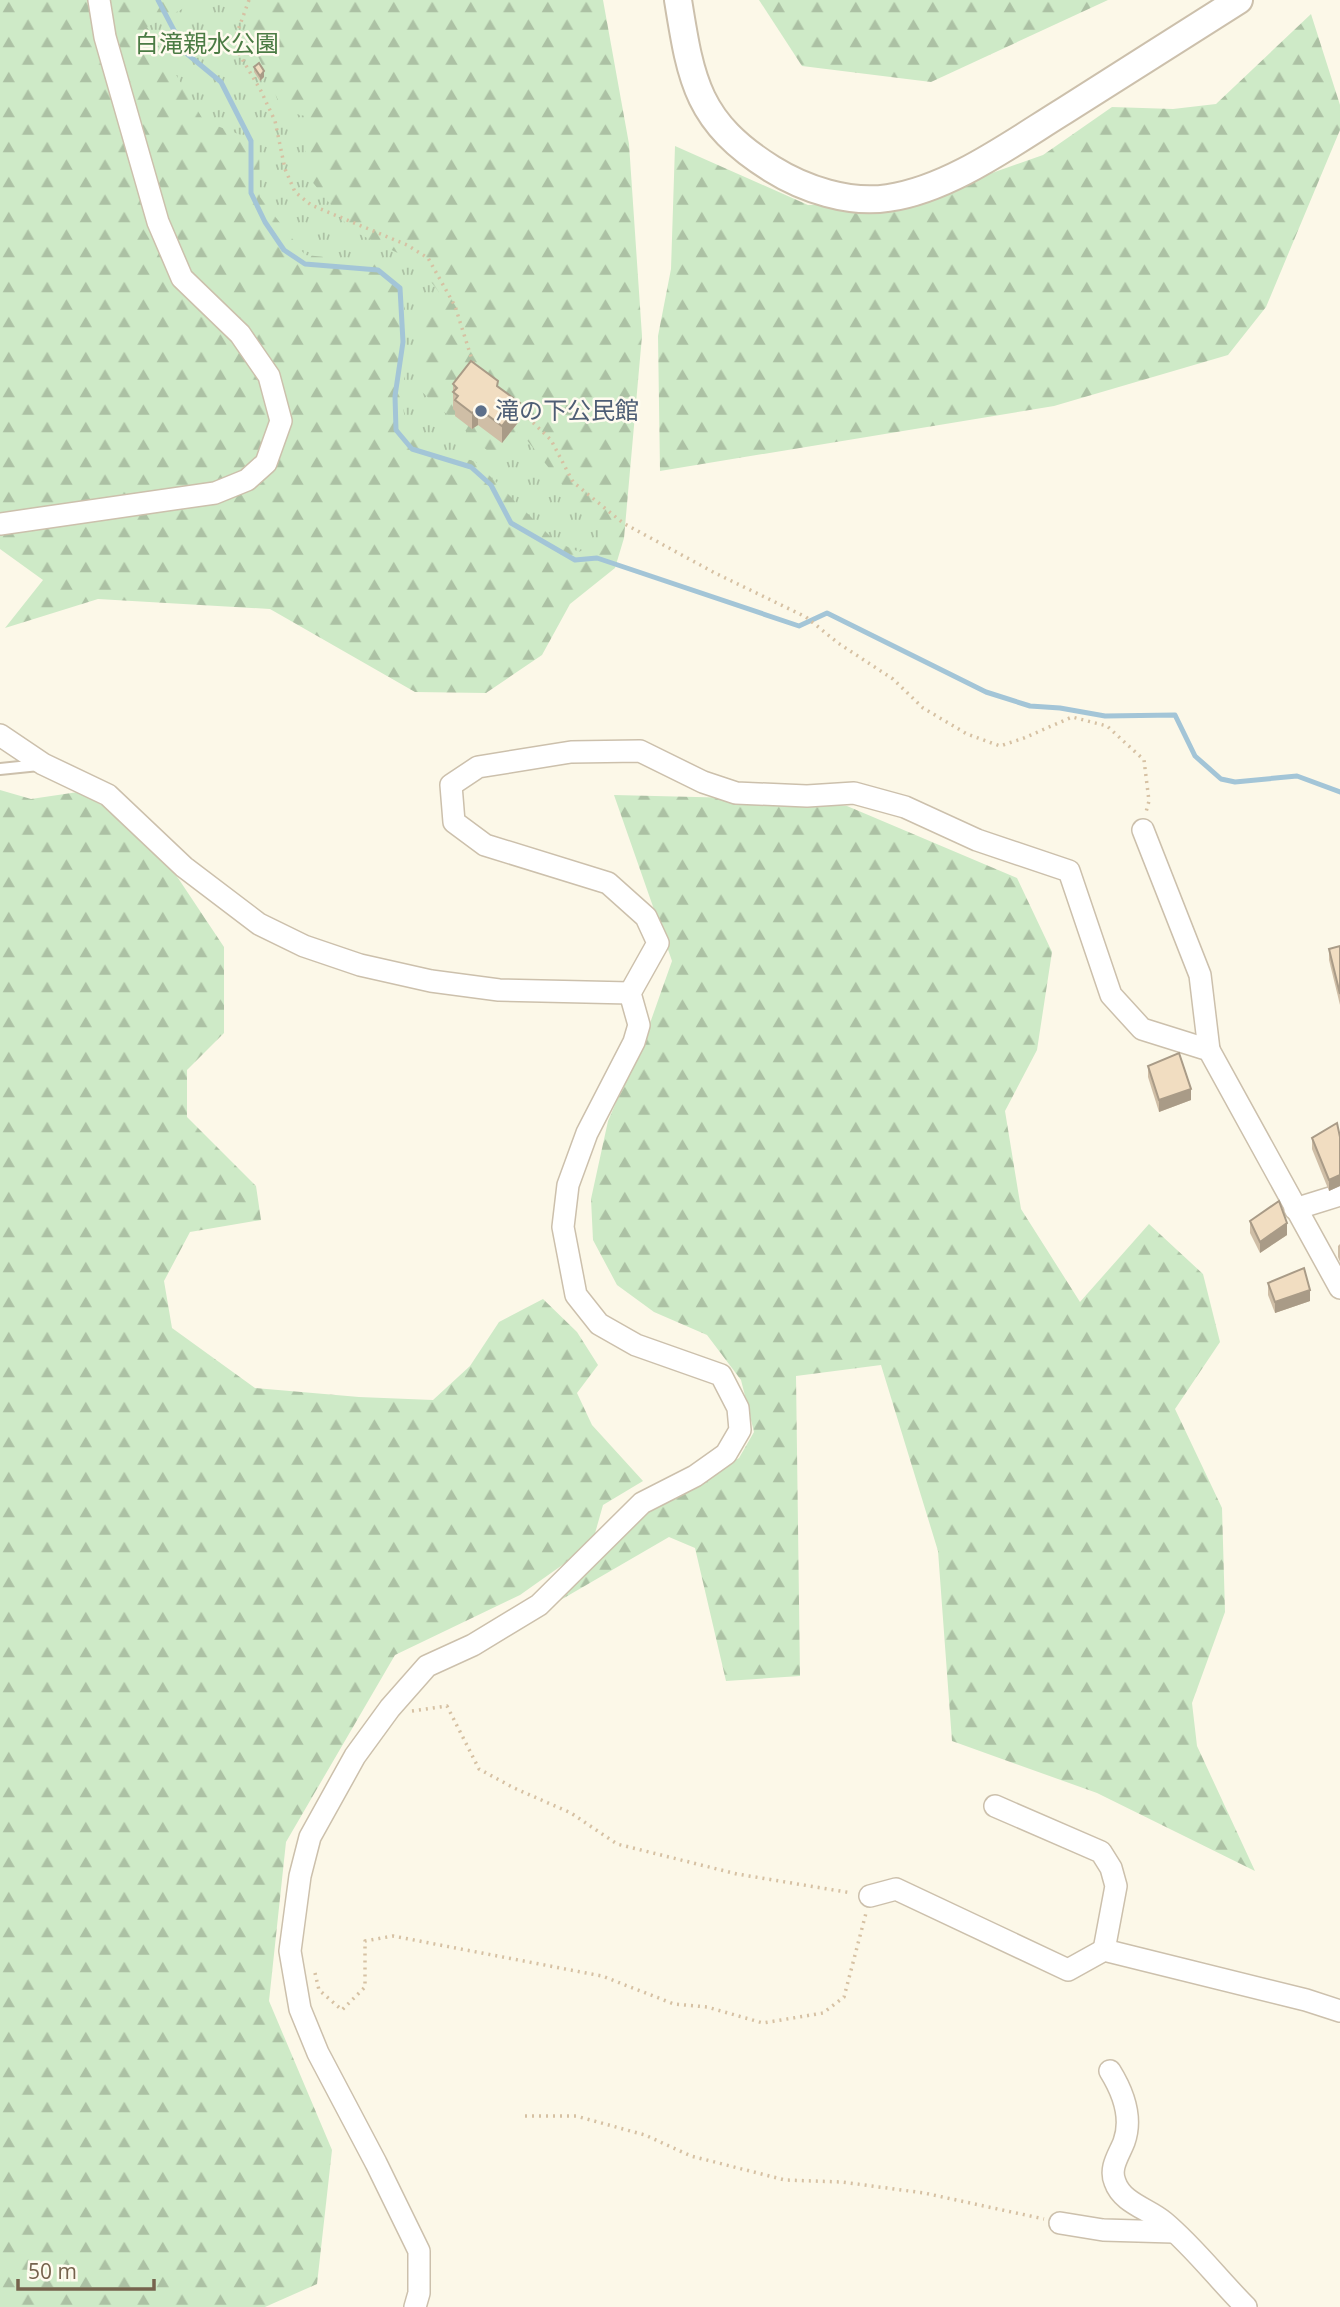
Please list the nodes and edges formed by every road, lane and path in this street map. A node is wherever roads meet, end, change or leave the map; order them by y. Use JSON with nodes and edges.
{"nodes":[{"id":1,"x":99,"y":0,"type":"edge"},
{"id":2,"x":249,"y":0,"type":"edge"},
{"id":3,"x":678,"y":0,"type":"edge"},
{"id":4,"x":1239,"y":0,"type":"edge"},
{"id":5,"x":475,"y":368,"type":"edge"},
{"id":6,"x":517,"y":407,"type":"edge"},
{"id":7,"x":0,"y":524,"type":"edge"},
{"id":8,"x":0,"y":735,"type":"edge"},
{"id":9,"x":43,"y":764,"type":"junction"},
{"id":10,"x":0,"y":769,"type":"edge"},
{"id":11,"x":1143,"y":830,"type":"joint"},
{"id":12,"x":630,"y":993,"type":"junction"},
{"id":13,"x":1209,"y":1050,"type":"junction"},
{"id":14,"x":1340,"y":1195,"type":"edge"},
{"id":15,"x":1295,"y":1209,"type":"junction"},
{"id":16,"x":1340,"y":1288,"type":"edge"},
{"id":17,"x":390,"y":1708,"type":"junction"},
{"id":18,"x":995,"y":1806,"type":"dead end"},
{"id":19,"x":870,"y":1896,"type":"junction"},
{"id":20,"x":1104,"y":1950,"type":"junction"},
{"id":21,"x":314,"y":1966,"type":"dead end"},
{"id":22,"x":1340,"y":2011,"type":"edge"},
{"id":23,"x":1110,"y":2071,"type":"dead end"},
{"id":24,"x":525,"y":2116,"type":"dead end"},
{"id":25,"x":1060,"y":2223,"type":"joint"},
{"id":26,"x":1174,"y":2232,"type":"junction"},
{"id":27,"x":415,"y":2307,"type":"edge"},
{"id":28,"x":1246,"y":2307,"type":"edge"}],
"edges":[{"from":1,"to":7,"type":"street"},
{"from":2,"to":5,"type":"path"},
{"from":3,"to":4,"type":"street"},
{"from":6,"to":11,"type":"path"},
{"from":8,"to":9,"type":"street"},
{"from":9,"to":10,"type":"lane"},
{"from":9,"to":12,"type":"street"},
{"from":11,"to":13,"type":"street"},
{"from":12,"to":13,"type":"street"},
{"from":12,"to":17,"type":"street"},
{"from":13,"to":15,"type":"street"},
{"from":14,"to":15,"type":"street"},
{"from":15,"to":16,"type":"street"},
{"from":17,"to":19,"type":"path"},
{"from":17,"to":27,"type":"street"},
{"from":18,"to":20,"type":"street"},
{"from":19,"to":20,"type":"street"},
{"from":19,"to":21,"type":"path"},
{"from":20,"to":22,"type":"street"},
{"from":23,"to":26,"type":"street"},
{"from":24,"to":25,"type":"path"},
{"from":25,"to":26,"type":"street"},
{"from":26,"to":28,"type":"street"}]}
